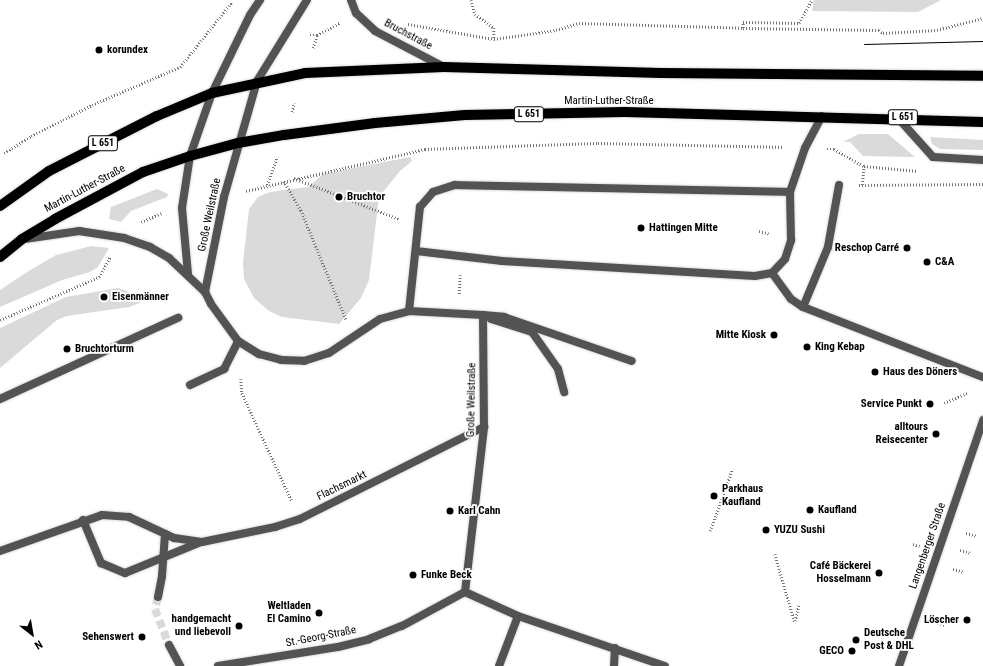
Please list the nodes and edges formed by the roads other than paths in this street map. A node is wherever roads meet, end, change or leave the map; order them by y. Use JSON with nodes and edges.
{"nodes":[{"id":1,"x":260,"y":0,"type":"edge"},
{"id":2,"x":307,"y":0,"type":"edge"},
{"id":3,"x":351,"y":0,"type":"edge"},
{"id":4,"x":444,"y":67,"type":"junction"},
{"id":5,"x":983,"y":76,"type":"edge"},
{"id":6,"x":257,"y":81,"type":"junction"},
{"id":7,"x":212,"y":93,"type":"junction"},
{"id":8,"x":822,"y":116,"type":"junction"},
{"id":9,"x":897,"y":117,"type":"junction"},
{"id":10,"x":983,"y":122,"type":"edge"},
{"id":11,"x":238,"y":143,"type":"junction"},
{"id":12,"x":190,"y":156,"type":"junction"},
{"id":13,"x":983,"y":160,"type":"edge"},
{"id":14,"x":838,"y":185,"type":"road end"},
{"id":15,"x":790,"y":192,"type":"junction"},
{"id":16,"x":0,"y":206,"type":"edge"},
{"id":17,"x":22,"y":239,"type":"junction"},
{"id":18,"x":416,"y":251,"type":"junction"},
{"id":19,"x":0,"y":257,"type":"edge"},
{"id":20,"x":772,"y":273,"type":"junction"},
{"id":21,"x":188,"y":274,"type":"junction"},
{"id":22,"x":205,"y":292,"type":"junction"},
{"id":23,"x":803,"y":307,"type":"junction"},
{"id":24,"x":408,"y":311,"type":"junction"},
{"id":25,"x":483,"y":315,"type":"junction"},
{"id":26,"x":178,"y":318,"type":"dead end"},
{"id":27,"x":238,"y":340,"type":"junction"},
{"id":28,"x":632,"y":361,"type":"dead end"},
{"id":29,"x":983,"y":377,"type":"edge"},
{"id":30,"x":190,"y":385,"type":"dead end"},
{"id":31,"x":564,"y":392,"type":"dead end"},
{"id":32,"x":0,"y":399,"type":"edge"},
{"id":33,"x":983,"y":420,"type":"edge"},
{"id":34,"x":484,"y":427,"type":"junction"},
{"id":35,"x":83,"y":520,"type":"junction"},
{"id":36,"x":165,"y":534,"type":"junction"},
{"id":37,"x":202,"y":542,"type":"junction"},
{"id":38,"x":0,"y":551,"type":"edge"},
{"id":39,"x":164,"y":558,"type":"junction"},
{"id":40,"x":465,"y":592,"type":"junction"},
{"id":41,"x":158,"y":597,"type":"tunnel mouth"},
{"id":42,"x":518,"y":616,"type":"junction"},
{"id":43,"x":169,"y":645,"type":"tunnel mouth"},
{"id":44,"x":615,"y":648,"type":"junction"},
{"id":45,"x":180,"y":666,"type":"edge"},
{"id":46,"x":218,"y":666,"type":"edge"},
{"id":47,"x":499,"y":666,"type":"edge"},
{"id":48,"x":614,"y":666,"type":"edge"},
{"id":49,"x":664,"y":666,"type":"edge"},
{"id":50,"x":899,"y":666,"type":"edge"}],
"edges":[{"from":1,"to":7,"type":"street"},
{"from":2,"to":6,"type":"street"},
{"from":3,"to":4,"type":"street","name":"Bruchstraße"},
{"from":4,"to":5,"type":"main road","number":"L 651"},
{"from":4,"to":6,"type":"main road","number":"L 651"},
{"from":6,"to":7,"type":"main road","number":"L 651"},
{"from":6,"to":11,"type":"street"},
{"from":7,"to":12,"type":"street"},
{"from":7,"to":16,"type":"main road","number":"L 651"},
{"from":8,"to":9,"type":"main road","name":"Martin-Luther-Straße","number":"L 651"},
{"from":8,"to":11,"type":"main road","name":"Martin-Luther-Straße","number":"L 651"},
{"from":8,"to":15,"type":"street"},
{"from":9,"to":10,"type":"main road","name":"Martin-Luther-Straße","number":"L 651"},
{"from":9,"to":13,"type":"street"},
{"from":11,"to":12,"type":"main road","name":"Martin-Luther-Straße","number":"L 651"},
{"from":11,"to":22,"type":"street","name":"Große Weilstraße"},
{"from":12,"to":17,"type":"main road","name":"Martin-Luther-Straße","number":"L 651"},
{"from":12,"to":21,"type":"street","name":"Große Weilstraße"},
{"from":14,"to":23,"type":"street"},
{"from":15,"to":18,"type":"street"},
{"from":15,"to":20,"type":"street"},
{"from":17,"to":19,"type":"main road","name":"Martin-Luther-Straße","number":"L 651"},
{"from":17,"to":21,"type":"street"},
{"from":18,"to":20,"type":"street"},
{"from":18,"to":24,"type":"street"},
{"from":20,"to":23,"type":"street"},
{"from":21,"to":22,"type":"street"},
{"from":22,"to":27,"type":"street"},
{"from":23,"to":29,"type":"street"},
{"from":24,"to":25,"type":"street"},
{"from":24,"to":27,"type":"street"},
{"from":25,"to":28,"type":"street"},
{"from":25,"to":31,"type":"street"},
{"from":25,"to":34,"type":"street","name":"Große Weilstraße"},
{"from":26,"to":32,"type":"street"},
{"from":27,"to":30,"type":"street"},
{"from":33,"to":50,"type":"street","name":"Langenberger Straße"},
{"from":34,"to":37,"type":"street","name":"Flachsmarkt"},
{"from":34,"to":40,"type":"street","name":"Große Weilstraße"},
{"from":35,"to":36,"type":"street","name":"Flachsmarkt"},
{"from":35,"to":38,"type":"street","name":"Flachsmarkt"},
{"from":35,"to":39,"type":"street","name":"Flachsmarkt"},
{"from":36,"to":37,"type":"street","name":"Flachsmarkt"},
{"from":36,"to":39,"type":"street"},
{"from":37,"to":39,"type":"street","name":"Flachsmarkt"},
{"from":39,"to":41,"type":"street"},
{"from":40,"to":42,"type":"street"},
{"from":40,"to":46,"type":"street","name":"St.-Georg-Straße"},
{"from":42,"to":44,"type":"street"},
{"from":42,"to":47,"type":"street"},
{"from":43,"to":45,"type":"street"},
{"from":44,"to":48,"type":"street"},
{"from":44,"to":49,"type":"street"}]}
